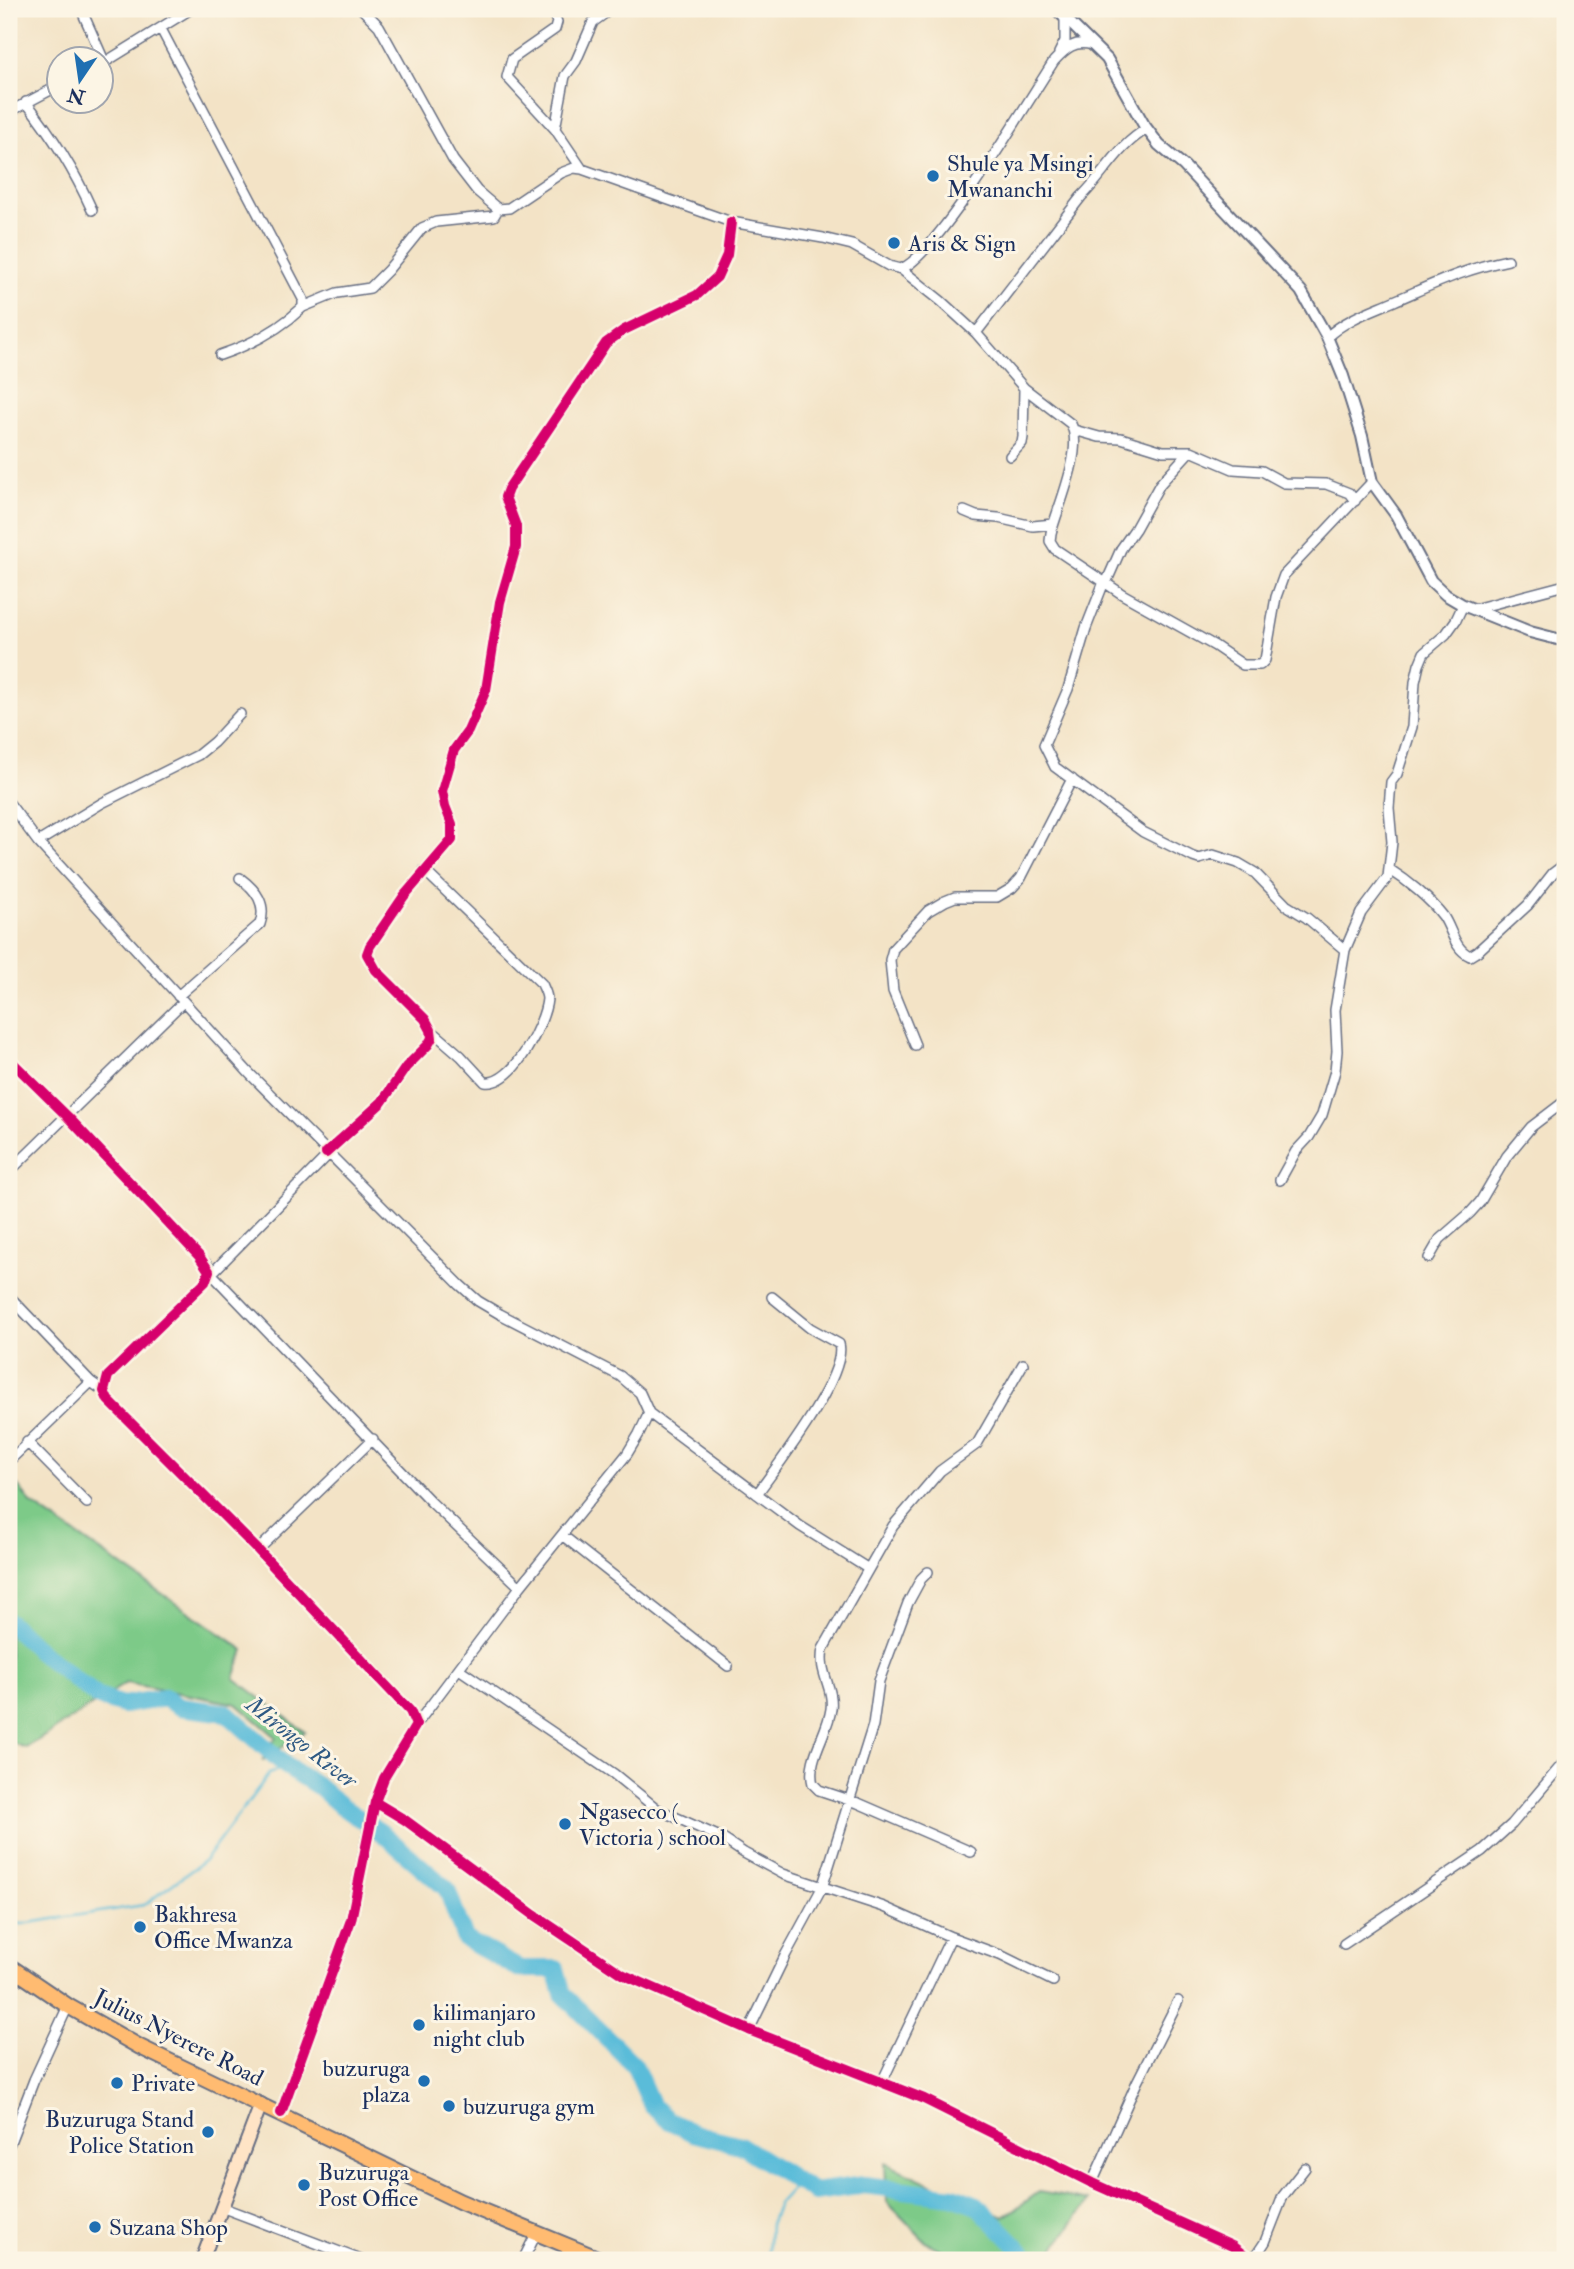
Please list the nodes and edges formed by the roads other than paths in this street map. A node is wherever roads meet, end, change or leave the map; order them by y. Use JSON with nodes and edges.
{"nodes":[{"id":1,"x":81,"y":9,"type":"edge"},
{"id":2,"x":191,"y":9,"type":"edge"},
{"id":3,"x":362,"y":9,"type":"edge"},
{"id":4,"x":552,"y":9,"type":"edge"},
{"id":5,"x":611,"y":9,"type":"edge"},
{"id":6,"x":1056,"y":9,"type":"edge"},
{"id":7,"x":1065,"y":18,"type":"junction"},
{"id":8,"x":162,"y":29,"type":"junction"},
{"id":9,"x":96,"y":46,"type":"edge"},
{"id":10,"x":1096,"y":47,"type":"junction"},
{"id":11,"x":116,"y":56,"type":"edge"},
{"id":12,"x":1054,"y":61,"type":"junction"},
{"id":13,"x":46,"y":92,"type":"edge"},
{"id":14,"x":26,"y":102,"type":"junction"},
{"id":15,"x":9,"y":112,"type":"edge"},
{"id":16,"x":555,"y":129,"type":"junction"},
{"id":17,"x":1147,"y":130,"type":"junction"},
{"id":18,"x":582,"y":169,"type":"junction"},
{"id":19,"x":498,"y":209,"type":"junction"},
{"id":20,"x":92,"y":210,"type":"dead end"},
{"id":21,"x":732,"y":222,"type":"junction"},
{"id":22,"x":1508,"y":260,"type":"dead end"},
{"id":23,"x":901,"y":269,"type":"junction"},
{"id":24,"x":303,"y":307,"type":"junction"},
{"id":25,"x":976,"y":332,"type":"junction"},
{"id":26,"x":1327,"y":337,"type":"junction"},
{"id":27,"x":220,"y":355,"type":"dead end"},
{"id":28,"x":1024,"y":388,"type":"junction"},
{"id":29,"x":1074,"y":430,"type":"junction"},
{"id":30,"x":1190,"y":451,"type":"junction"},
{"id":31,"x":1010,"y":456,"type":"dead end"},
{"id":32,"x":1372,"y":482,"type":"junction"},
{"id":33,"x":1355,"y":500,"type":"junction"},
{"id":34,"x":964,"y":510,"type":"dead end"},
{"id":35,"x":1053,"y":524,"type":"junction"},
{"id":36,"x":1105,"y":582,"type":"junction"},
{"id":37,"x":1565,"y":585,"type":"edge"},
{"id":38,"x":1469,"y":607,"type":"junction"},
{"id":39,"x":1565,"y":641,"type":"edge"},
{"id":40,"x":240,"y":714,"type":"dead end"},
{"id":41,"x":1072,"y":779,"type":"junction"},
{"id":42,"x":9,"y":803,"type":"edge"},
{"id":43,"x":38,"y":842,"type":"junction"},
{"id":44,"x":1565,"y":864,"type":"edge"},
{"id":45,"x":1389,"y":869,"type":"junction"},
{"id":46,"x":425,"y":870,"type":"junction"},
{"id":47,"x":240,"y":878,"type":"dead end"},
{"id":48,"x":1345,"y":950,"type":"junction"},
{"id":49,"x":181,"y":999,"type":"junction"},
{"id":50,"x":431,"y":1030,"type":"junction"},
{"id":51,"x":915,"y":1045,"type":"dead end"},
{"id":52,"x":9,"y":1059,"type":"edge"},
{"id":53,"x":1565,"y":1101,"type":"edge"},
{"id":54,"x":68,"y":1117,"type":"junction"},
{"id":55,"x":327,"y":1154,"type":"junction"},
{"id":56,"x":9,"y":1172,"type":"edge"},
{"id":57,"x":1280,"y":1180,"type":"dead end"},
{"id":58,"x":1429,"y":1258,"type":"dead end"},
{"id":59,"x":210,"y":1272,"type":"junction"},
{"id":60,"x":9,"y":1296,"type":"edge"},
{"id":61,"x":772,"y":1297,"type":"dead end"},
{"id":62,"x":1023,"y":1364,"type":"dead end"},
{"id":63,"x":91,"y":1382,"type":"junction"},
{"id":64,"x":104,"y":1391,"type":"junction"},
{"id":65,"x":649,"y":1413,"type":"junction"},
{"id":66,"x":373,"y":1439,"type":"junction"},
{"id":67,"x":27,"y":1442,"type":"junction"},
{"id":68,"x":9,"y":1461,"type":"edge"},
{"id":69,"x":757,"y":1494,"type":"junction"},
{"id":70,"x":87,"y":1503,"type":"dead end"},
{"id":71,"x":562,"y":1535,"type":"junction"},
{"id":72,"x":258,"y":1550,"type":"junction"},
{"id":73,"x":867,"y":1568,"type":"junction"},
{"id":74,"x":928,"y":1572,"type":"dead end"},
{"id":75,"x":520,"y":1587,"type":"junction"},
{"id":76,"x":728,"y":1666,"type":"dead end"},
{"id":77,"x":459,"y":1669,"type":"junction"},
{"id":78,"x":416,"y":1725,"type":"junction"},
{"id":79,"x":1565,"y":1761,"type":"edge"},
{"id":80,"x":850,"y":1800,"type":"junction"},
{"id":81,"x":375,"y":1802,"type":"junction"},
{"id":82,"x":372,"y":1815,"type":"joint"},
{"id":83,"x":971,"y":1852,"type":"dead end"},
{"id":84,"x":822,"y":1888,"type":"junction"},
{"id":85,"x":951,"y":1937,"type":"junction"},
{"id":86,"x":1344,"y":1944,"type":"dead end"},
{"id":87,"x":9,"y":1966,"type":"edge"},
{"id":88,"x":1053,"y":1981,"type":"dead end"},
{"id":89,"x":1178,"y":2001,"type":"dead end"},
{"id":90,"x":68,"y":2006,"type":"junction"},
{"id":91,"x":750,"y":2030,"type":"junction"},
{"id":92,"x":881,"y":2082,"type":"junction"},
{"id":93,"x":261,"y":2104,"type":"junction"},
{"id":94,"x":281,"y":2113,"type":"junction"},
{"id":95,"x":9,"y":2145,"type":"edge"},
{"id":96,"x":1305,"y":2168,"type":"dead end"},
{"id":97,"x":1092,"y":2183,"type":"junction"},
{"id":98,"x":221,"y":2207,"type":"junction"},
{"id":99,"x":536,"y":2234,"type":"junction"},
{"id":100,"x":202,"y":2260,"type":"edge"},
{"id":101,"x":361,"y":2260,"type":"edge"},
{"id":102,"x":523,"y":2260,"type":"edge"},
{"id":103,"x":602,"y":2260,"type":"edge"},
{"id":104,"x":1251,"y":2260,"type":"edge"}],
"edges":[{"from":1,"to":9,"type":"street"},
{"from":2,"to":8,"type":"street"},
{"from":3,"to":19,"type":"street"},
{"from":4,"to":16,"type":"street"},
{"from":5,"to":16,"type":"street"},
{"from":6,"to":7,"type":"street"},
{"from":7,"to":10,"type":"street"},
{"from":7,"to":12,"type":"street"},
{"from":8,"to":11,"type":"street"},
{"from":8,"to":24,"type":"street"},
{"from":10,"to":12,"type":"street"},
{"from":10,"to":17,"type":"street"},
{"from":12,"to":23,"type":"street"},
{"from":13,"to":14,"type":"street"},
{"from":14,"to":15,"type":"street"},
{"from":14,"to":20,"type":"street"},
{"from":16,"to":18,"type":"street"},
{"from":17,"to":25,"type":"street"},
{"from":17,"to":26,"type":"street"},
{"from":18,"to":19,"type":"street"},
{"from":18,"to":21,"type":"street"},
{"from":19,"to":24,"type":"street"},
{"from":21,"to":23,"type":"street"},
{"from":21,"to":46,"type":"street"},
{"from":22,"to":26,"type":"street"},
{"from":23,"to":25,"type":"street"},
{"from":24,"to":27,"type":"street"},
{"from":25,"to":28,"type":"street"},
{"from":26,"to":32,"type":"street"},
{"from":28,"to":29,"type":"street"},
{"from":28,"to":31,"type":"street"},
{"from":29,"to":30,"type":"street"},
{"from":29,"to":35,"type":"street"},
{"from":30,"to":33,"type":"street"},
{"from":30,"to":36,"type":"street"},
{"from":32,"to":33,"type":"street"},
{"from":32,"to":38,"type":"street"},
{"from":33,"to":36,"type":"street"},
{"from":34,"to":35,"type":"street"},
{"from":35,"to":36,"type":"street"},
{"from":36,"to":41,"type":"street"},
{"from":37,"to":38,"type":"street"},
{"from":38,"to":39,"type":"street"},
{"from":38,"to":45,"type":"street"},
{"from":40,"to":43,"type":"street"},
{"from":41,"to":48,"type":"street"},
{"from":41,"to":51,"type":"street"},
{"from":42,"to":43,"type":"street"},
{"from":43,"to":49,"type":"street"},
{"from":44,"to":45,"type":"street"},
{"from":45,"to":48,"type":"street"},
{"from":46,"to":50,"type":"street"},
{"from":46,"to":50,"type":"street"},
{"from":47,"to":49,"type":"street"},
{"from":48,"to":57,"type":"street"},
{"from":49,"to":54,"type":"street"},
{"from":49,"to":55,"type":"street"},
{"from":50,"to":55,"type":"street"},
{"from":52,"to":54,"type":"street"},
{"from":53,"to":58,"type":"street"},
{"from":54,"to":56,"type":"street"},
{"from":54,"to":59,"type":"street"},
{"from":55,"to":59,"type":"street"},
{"from":55,"to":65,"type":"street"},
{"from":59,"to":64,"type":"street"},
{"from":59,"to":66,"type":"street"},
{"from":60,"to":63,"type":"street"},
{"from":61,"to":69,"type":"street"},
{"from":62,"to":73,"type":"street"},
{"from":63,"to":64,"type":"street"},
{"from":63,"to":67,"type":"street"},
{"from":64,"to":72,"type":"street"},
{"from":65,"to":69,"type":"street"},
{"from":65,"to":71,"type":"street"},
{"from":66,"to":72,"type":"street"},
{"from":66,"to":75,"type":"street"},
{"from":67,"to":68,"type":"street"},
{"from":67,"to":70,"type":"street"},
{"from":69,"to":73,"type":"street"},
{"from":71,"to":75,"type":"street"},
{"from":71,"to":76,"type":"street"},
{"from":72,"to":78,"type":"street"},
{"from":73,"to":80,"type":"street"},
{"from":74,"to":80,"type":"street"},
{"from":75,"to":77,"type":"street"},
{"from":77,"to":78,"type":"street"},
{"from":77,"to":84,"type":"street"},
{"from":78,"to":81,"type":"street"},
{"from":79,"to":86,"type":"street"},
{"from":80,"to":83,"type":"street"},
{"from":80,"to":84,"type":"street"},
{"from":81,"to":82,"type":"street"},
{"from":81,"to":91,"type":"street"},
{"from":82,"to":94,"type":"street"},
{"from":84,"to":85,"type":"street"},
{"from":84,"to":91,"type":"street"},
{"from":85,"to":88,"type":"street"},
{"from":85,"to":92,"type":"street"},
{"from":87,"to":90,"type":"highway","name":"Julius Nyerere Road"},
{"from":89,"to":97,"type":"street"},
{"from":90,"to":93,"type":"highway","name":"Julius Nyerere Road"},
{"from":90,"to":95,"type":"street"},
{"from":91,"to":92,"type":"street"},
{"from":92,"to":97,"type":"street"},
{"from":93,"to":94,"type":"highway","name":"Julius Nyerere Road"},
{"from":93,"to":98,"type":"main road"},
{"from":94,"to":99,"type":"highway","name":"Julius Nyerere Road"},
{"from":96,"to":104,"type":"street"},
{"from":97,"to":104,"type":"street"},
{"from":98,"to":100,"type":"main road"},
{"from":98,"to":101,"type":"street"},
{"from":99,"to":102,"type":"street"},
{"from":99,"to":103,"type":"highway","name":"Julius Nyerere Road"}]}
